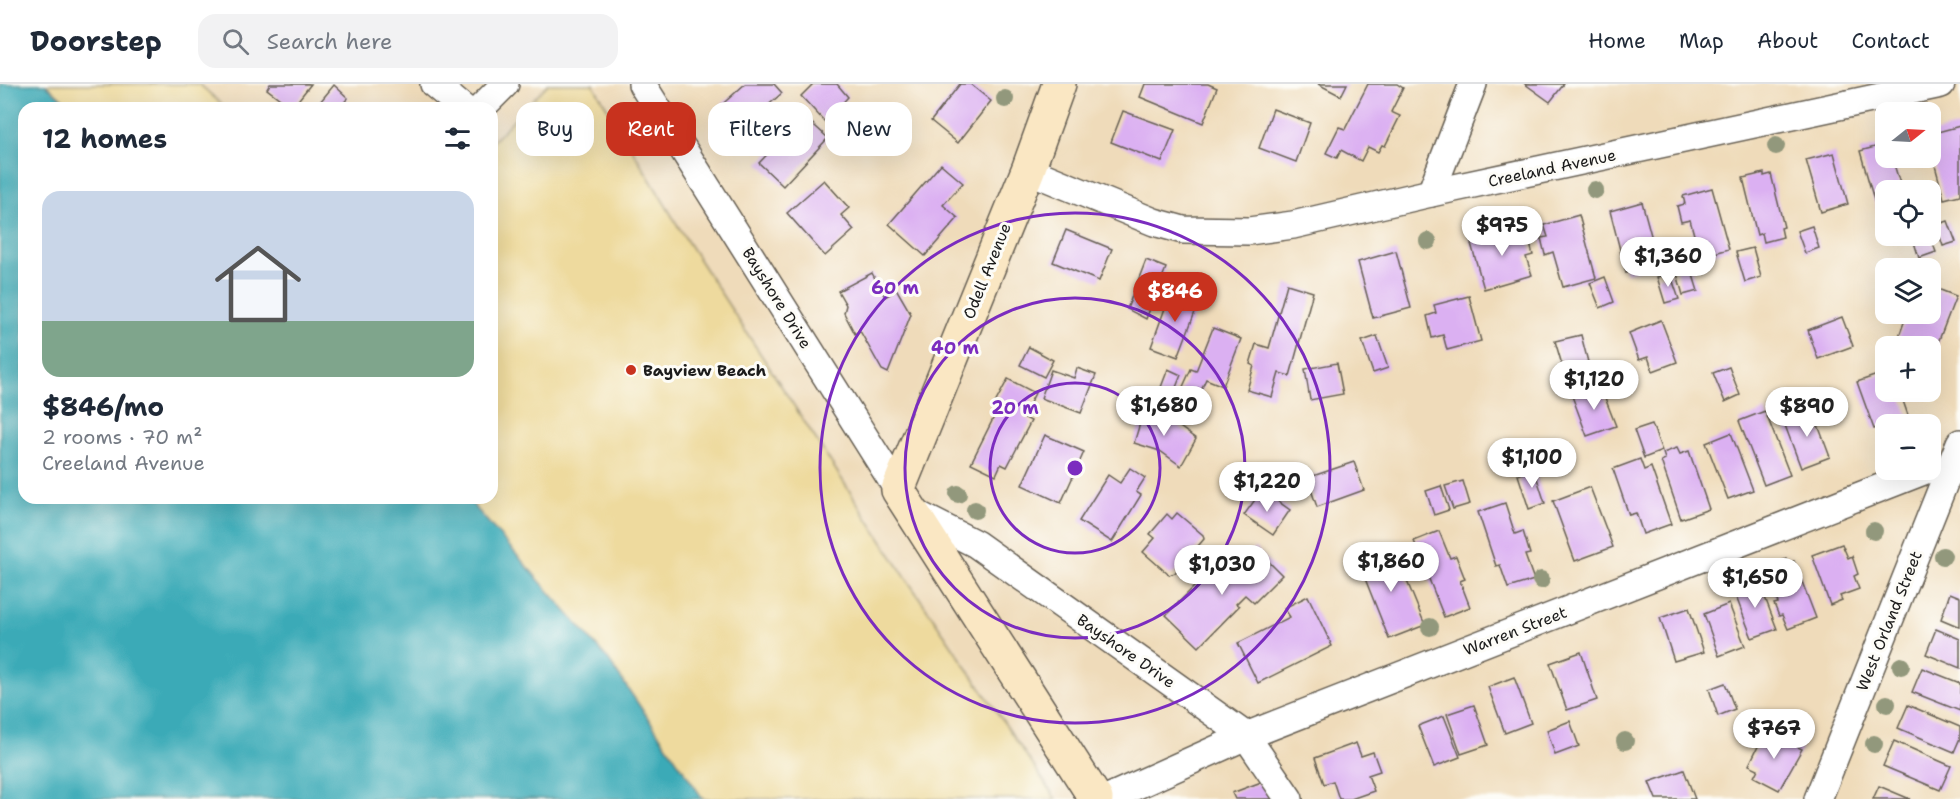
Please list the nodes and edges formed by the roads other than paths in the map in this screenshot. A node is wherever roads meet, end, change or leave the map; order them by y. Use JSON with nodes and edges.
{"nodes":[{"id":1,"x":434,"y":84,"type":"edge"},
{"id":2,"x":505,"y":84,"type":"edge"},
{"id":3,"x":642,"y":84,"type":"edge"},
{"id":4,"x":1059,"y":84,"type":"edge"},
{"id":5,"x":1473,"y":84,"type":"edge"},
{"id":6,"x":1941,"y":84,"type":"edge"},
{"id":7,"x":456,"y":102,"type":"edge"},
{"id":8,"x":487,"y":102,"type":"edge"},
{"id":9,"x":1028,"y":170,"type":"junction"},
{"id":10,"x":1431,"y":193,"type":"junction"},
{"id":11,"x":1948,"y":456,"type":"edge"},
{"id":12,"x":1900,"y":480,"type":"edge"},
{"id":13,"x":905,"y":501,"type":"junction"},
{"id":14,"x":1246,"y":736,"type":"junction"},
{"id":15,"x":1096,"y":799,"type":"edge"},
{"id":16,"x":1106,"y":799,"type":"edge"},
{"id":17,"x":1289,"y":799,"type":"edge"},
{"id":18,"x":1818,"y":799,"type":"edge"}],
"edges":[{"from":1,"to":7,"type":"street"},
{"from":2,"to":8,"type":"street"},
{"from":3,"to":13,"type":"street","name":"Bayshore Drive"},
{"from":4,"to":9,"type":"main road","name":"Odell Avenue"},
{"from":5,"to":10,"type":"street"},
{"from":6,"to":10,"type":"street","name":"Creeland Avenue"},
{"from":9,"to":10,"type":"street","name":"Creeland Avenue"},
{"from":9,"to":13,"type":"main road","name":"Odell Avenue"},
{"from":11,"to":18,"type":"street","name":"West Orland Street"},
{"from":12,"to":14,"type":"street","name":"Warren Street"},
{"from":13,"to":14,"type":"street","name":"Bayshore Drive"},
{"from":13,"to":15,"type":"main road","name":"Bayshore Drive"},
{"from":14,"to":16,"type":"street","name":"Warren Street"},
{"from":14,"to":17,"type":"street"}]}
